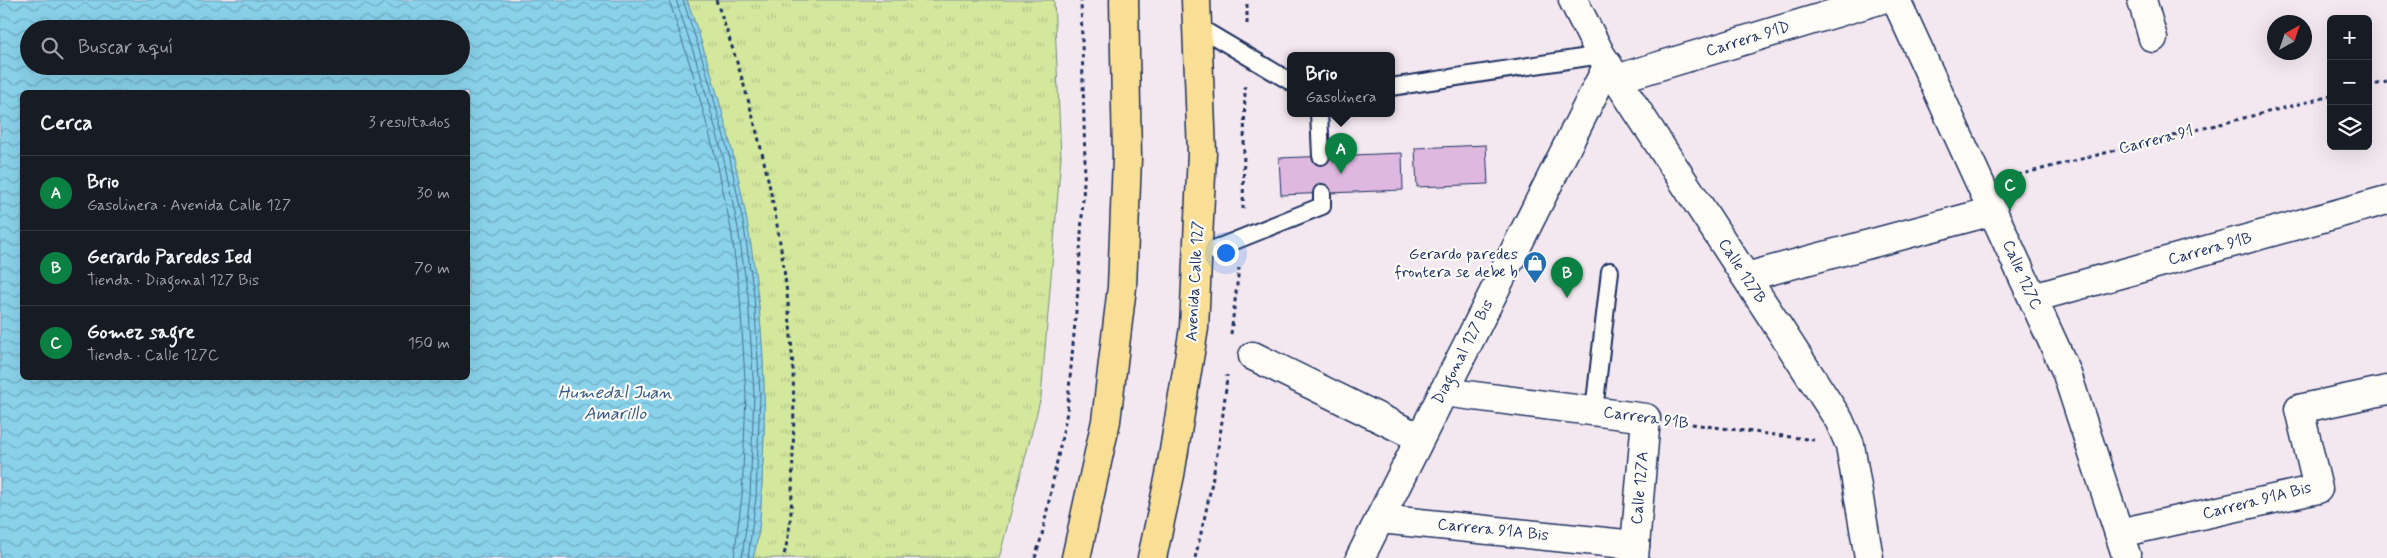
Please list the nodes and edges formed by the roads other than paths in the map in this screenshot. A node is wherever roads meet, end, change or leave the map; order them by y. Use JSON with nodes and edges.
{"nodes":[{"id":1,"x":1124,"y":0,"type":"edge"},
{"id":2,"x":1573,"y":0,"type":"edge"},
{"id":3,"x":1879,"y":0,"type":"edge"},
{"id":4,"x":1896,"y":0,"type":"edge"},
{"id":5,"x":2142,"y":0,"type":"edge"},
{"id":6,"x":1196,"y":13,"type":"edge"},
{"id":7,"x":2153,"y":38,"type":"dead end"},
{"id":8,"x":1608,"y":66,"type":"junction"},
{"id":9,"x":1287,"y":80,"type":"edge"},
{"id":10,"x":1395,"y":87,"type":"edge"},
{"id":11,"x":1319,"y":117,"type":"edge"},
{"id":12,"x":1321,"y":156,"type":"dead end"},
{"id":13,"x":1322,"y":193,"type":"dead end"},
{"id":14,"x":2387,"y":200,"type":"edge"},
{"id":15,"x":1993,"y":211,"type":"junction"},
{"id":16,"x":1197,"y":256,"type":"junction"},
{"id":17,"x":1610,"y":271,"type":"dead end"},
{"id":18,"x":1746,"y":277,"type":"junction"},
{"id":19,"x":2033,"y":298,"type":"junction"},
{"id":20,"x":1252,"y":356,"type":"dead end"},
{"id":21,"x":2387,"y":390,"type":"edge"},
{"id":22,"x":1443,"y":392,"type":"junction"},
{"id":23,"x":1594,"y":411,"type":"junction"},
{"id":24,"x":1646,"y":418,"type":"joint"},
{"id":25,"x":1420,"y":438,"type":"junction"},
{"id":26,"x":1380,"y":518,"type":"junction"},
{"id":27,"x":2123,"y":545,"type":"edge"},
{"id":28,"x":1635,"y":552,"type":"edge"},
{"id":29,"x":1076,"y":558,"type":"edge"},
{"id":30,"x":1152,"y":558,"type":"edge"},
{"id":31,"x":1360,"y":558,"type":"edge"},
{"id":32,"x":1869,"y":558,"type":"edge"}],
"edges":[{"from":1,"to":29,"type":"main road"},
{"from":2,"to":8,"type":"street","name":"Calle 127B"},
{"from":3,"to":8,"type":"street","name":"Carrera 91D"},
{"from":4,"to":15,"type":"street","name":"Calle 127C"},
{"from":5,"to":7,"type":"street"},
{"from":6,"to":9,"type":"lane"},
{"from":6,"to":16,"type":"main road","name":"Avenida Calle 127"},
{"from":8,"to":10,"type":"lane"},
{"from":8,"to":18,"type":"street","name":"Calle 127B"},
{"from":8,"to":22,"type":"street","name":"Diagonal 127 Bis"},
{"from":11,"to":12,"type":"lane"},
{"from":13,"to":16,"type":"lane"},
{"from":14,"to":19,"type":"street","name":"Carrera 91B"},
{"from":15,"to":18,"type":"street"},
{"from":15,"to":19,"type":"street","name":"Calle 127C"},
{"from":16,"to":30,"type":"main road","name":"Avenida Calle 127"},
{"from":17,"to":23,"type":"lane"},
{"from":18,"to":32,"type":"street","name":"Calle 127B"},
{"from":19,"to":27,"type":"street","name":"Calle 127C"},
{"from":20,"to":25,"type":"street"},
{"from":21,"to":27,"type":"street","name":"Carrera 91A Bis"},
{"from":22,"to":23,"type":"street","name":"Carrera 91B"},
{"from":22,"to":25,"type":"street","name":"Diagonal 127 Bis"},
{"from":23,"to":24,"type":"street","name":"Carrera 91B"},
{"from":24,"to":28,"type":"street","name":"Calle 127A"},
{"from":25,"to":26,"type":"street","name":"Diagonal 127 Bis"},
{"from":26,"to":28,"type":"street","name":"Carrera 91A Bis"},
{"from":26,"to":31,"type":"street","name":"Diagonal 127 Bis"}]}
